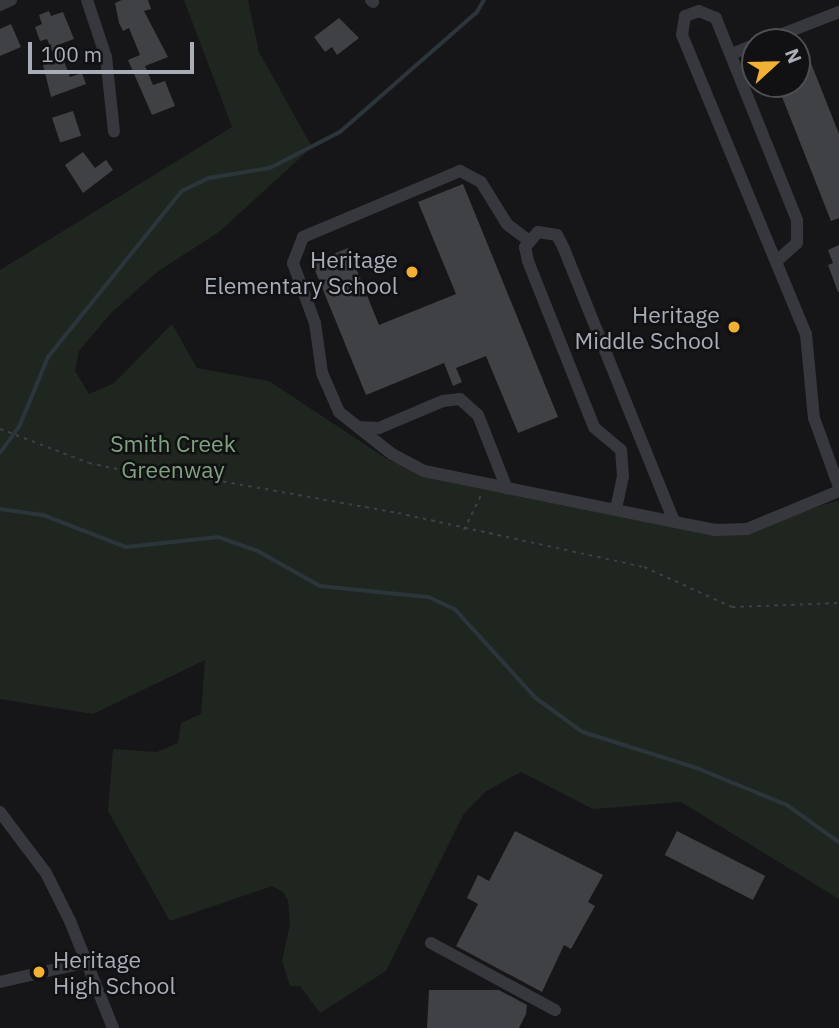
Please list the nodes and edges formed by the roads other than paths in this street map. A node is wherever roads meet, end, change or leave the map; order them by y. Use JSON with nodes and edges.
{"nodes":[{"id":1,"x":11,"y":0,"type":"edge"},
{"id":2,"x":87,"y":0,"type":"edge"},
{"id":3,"x":0,"y":5,"type":"edge"},
{"id":4,"x":839,"y":12,"type":"edge"},
{"id":5,"x":798,"y":28,"type":"edge"},
{"id":6,"x":741,"y":50,"type":"edge"},
{"id":7,"x":731,"y":54,"type":"junction"},
{"id":8,"x":114,"y":132,"type":"dead end"},
{"id":9,"x":528,"y":240,"type":"junction"},
{"id":10,"x":778,"y":260,"type":"junction"},
{"id":11,"x":354,"y":427,"type":"junction"},
{"id":12,"x":507,"y":489,"type":"junction"},
{"id":13,"x":839,"y":489,"type":"edge"},
{"id":14,"x":616,"y":509,"type":"junction"},
{"id":15,"x":674,"y":521,"type":"junction"},
{"id":16,"x":0,"y":812,"type":"edge"},
{"id":17,"x":431,"y":943,"type":"dead end"},
{"id":18,"x":87,"y":962,"type":"junction"},
{"id":19,"x":0,"y":982,"type":"edge"},
{"id":20,"x":555,"y":1010,"type":"dead end"},
{"id":21,"x":113,"y":1028,"type":"edge"}],
"edges":[{"from":1,"to":3,"type":"street"},
{"from":2,"to":8,"type":"street"},
{"from":4,"to":5,"type":"street"},
{"from":6,"to":7,"type":"street"},
{"from":7,"to":10,"type":"street"},
{"from":7,"to":10,"type":"street"},
{"from":9,"to":11,"type":"street"},
{"from":9,"to":14,"type":"street"},
{"from":9,"to":15,"type":"street"},
{"from":10,"to":13,"type":"street"},
{"from":11,"to":12,"type":"street"},
{"from":11,"to":12,"type":"street"},
{"from":12,"to":14,"type":"street"},
{"from":13,"to":15,"type":"street"},
{"from":14,"to":15,"type":"street"},
{"from":16,"to":18,"type":"street"},
{"from":17,"to":20,"type":"street"},
{"from":18,"to":19,"type":"street"},
{"from":18,"to":21,"type":"street"}]}
